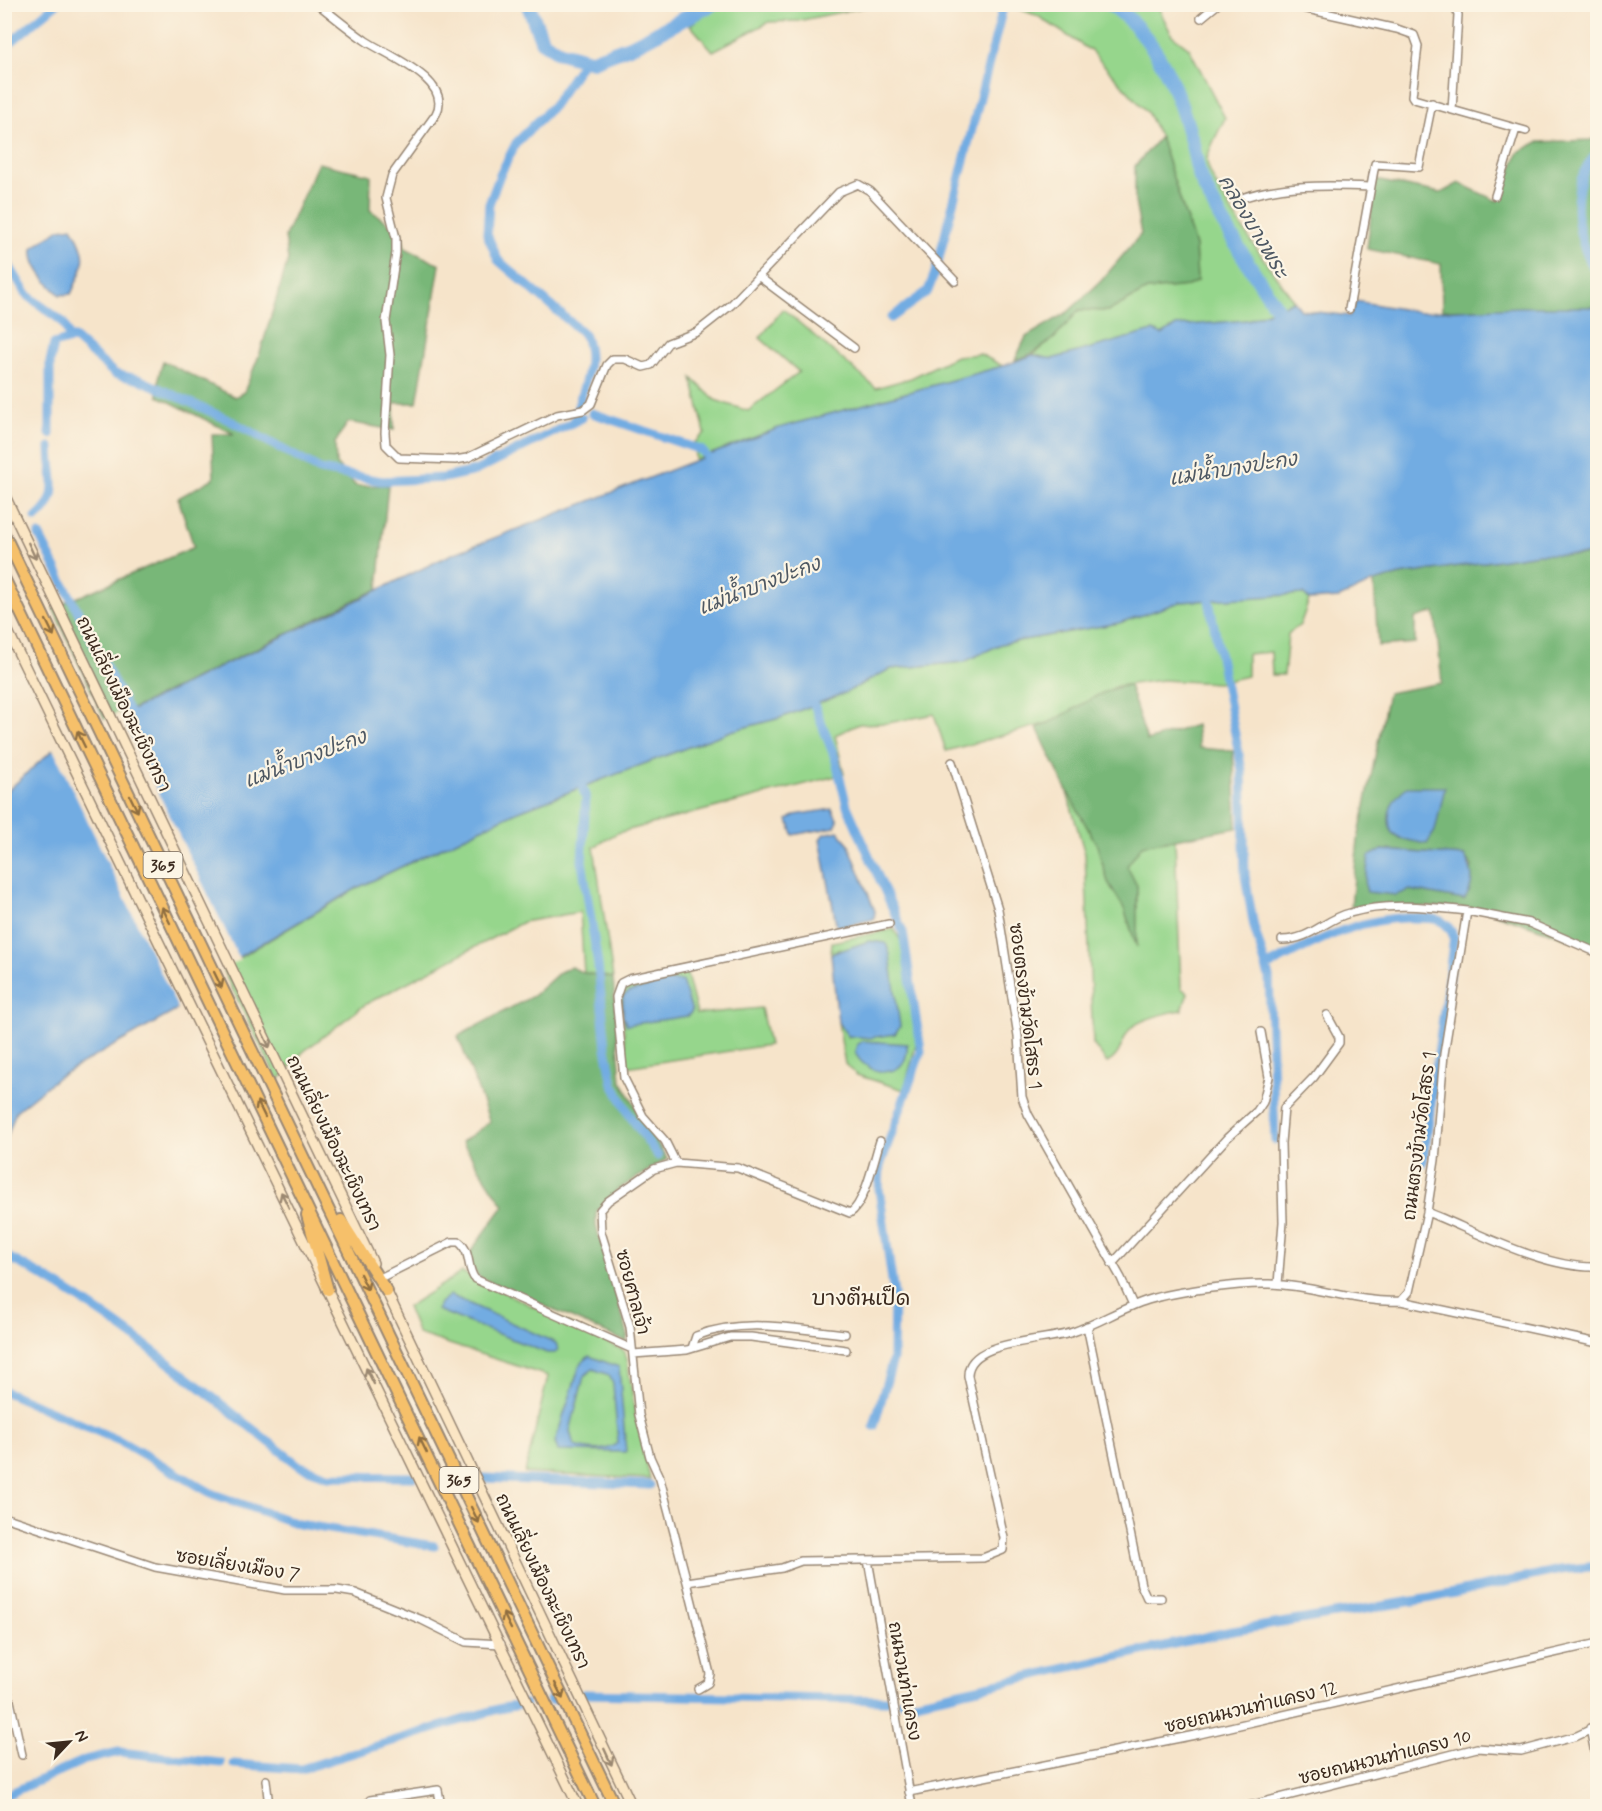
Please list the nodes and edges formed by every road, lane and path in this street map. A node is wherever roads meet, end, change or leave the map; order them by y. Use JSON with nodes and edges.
{"nodes":[{"id":1,"x":318,"y":4,"type":"edge"},
{"id":2,"x":1218,"y":4,"type":"edge"},
{"id":3,"x":1285,"y":4,"type":"edge"},
{"id":4,"x":1454,"y":4,"type":"edge"},
{"id":5,"x":1201,"y":18,"type":"dead end"},
{"id":6,"x":1432,"y":103,"type":"junction"},
{"id":7,"x":1452,"y":110,"type":"junction"},
{"id":8,"x":1516,"y":129,"type":"junction"},
{"id":9,"x":1526,"y":132,"type":"dead end"},
{"id":10,"x":1370,"y":187,"type":"junction"},
{"id":11,"x":1495,"y":196,"type":"dead end"},
{"id":12,"x":1239,"y":199,"type":"dead end"},
{"id":13,"x":758,"y":276,"type":"junction"},
{"id":14,"x":956,"y":281,"type":"dead end"},
{"id":15,"x":1349,"y":309,"type":"dead end"},
{"id":16,"x":854,"y":348,"type":"dead end"},
{"id":17,"x":4,"y":494,"type":"edge"},
{"id":18,"x":4,"y":534,"type":"edge"},
{"id":19,"x":6,"y":582,"type":"edge"},
{"id":20,"x":4,"y":623,"type":"edge"},
{"id":21,"x":952,"y":762,"type":"dead end"},
{"id":22,"x":1467,"y":911,"type":"junction"},
{"id":23,"x":889,"y":924,"type":"dead end"},
{"id":24,"x":1282,"y":940,"type":"dead end"},
{"id":25,"x":1598,"y":953,"type":"edge"},
{"id":26,"x":1327,"y":1015,"type":"dead end"},
{"id":27,"x":1261,"y":1032,"type":"dead end"},
{"id":28,"x":880,"y":1141,"type":"dead end"},
{"id":29,"x":676,"y":1163,"type":"junction"},
{"id":30,"x":315,"y":1180,"type":"junction"},
{"id":31,"x":299,"y":1187,"type":"junction"},
{"id":32,"x":1427,"y":1212,"type":"junction"},
{"id":33,"x":1112,"y":1264,"type":"junction"},
{"id":34,"x":1598,"y":1268,"type":"edge"},
{"id":35,"x":380,"y":1278,"type":"junction"},
{"id":36,"x":1278,"y":1284,"type":"junction"},
{"id":37,"x":328,"y":1290,"type":"junction"},
{"id":38,"x":387,"y":1293,"type":"junction"},
{"id":39,"x":1401,"y":1301,"type":"junction"},
{"id":40,"x":1133,"y":1305,"type":"junction"},
{"id":41,"x":1087,"y":1326,"type":"junction"},
{"id":42,"x":845,"y":1334,"type":"dead end"},
{"id":43,"x":1598,"y":1343,"type":"edge"},
{"id":44,"x":692,"y":1348,"type":"junction"},
{"id":45,"x":846,"y":1350,"type":"dead end"},
{"id":46,"x":633,"y":1352,"type":"junction"},
{"id":47,"x":4,"y":1517,"type":"edge"},
{"id":48,"x":868,"y":1560,"type":"junction"},
{"id":49,"x":687,"y":1582,"type":"junction"},
{"id":50,"x":1161,"y":1598,"type":"dead end"},
{"id":51,"x":1598,"y":1643,"type":"edge"},
{"id":52,"x":501,"y":1644,"type":"junction"},
{"id":53,"x":4,"y":1674,"type":"edge"},
{"id":54,"x":698,"y":1689,"type":"dead end"},
{"id":55,"x":1594,"y":1727,"type":"edge"},
{"id":56,"x":22,"y":1755,"type":"dead end"},
{"id":57,"x":1598,"y":1768,"type":"edge"},
{"id":58,"x":266,"y":1780,"type":"dead end"},
{"id":59,"x":909,"y":1792,"type":"junction"},
{"id":60,"x":370,"y":1800,"type":"dead end"},
{"id":61,"x":269,"y":1806,"type":"edge"},
{"id":62,"x":441,"y":1806,"type":"edge"},
{"id":63,"x":578,"y":1806,"type":"edge"},
{"id":64,"x":596,"y":1806,"type":"edge"},
{"id":65,"x":615,"y":1806,"type":"edge"},
{"id":66,"x":632,"y":1806,"type":"edge"},
{"id":67,"x":912,"y":1806,"type":"edge"},
{"id":68,"x":1248,"y":1806,"type":"edge"}],
"edges":[{"from":1,"to":13,"type":"street"},
{"from":2,"to":5,"type":"street"},
{"from":3,"to":6,"type":"street"},
{"from":4,"to":7,"type":"street"},
{"from":6,"to":7,"type":"street"},
{"from":6,"to":10,"type":"street"},
{"from":7,"to":8,"type":"street"},
{"from":8,"to":9,"type":"street"},
{"from":8,"to":11,"type":"street"},
{"from":10,"to":12,"type":"street"},
{"from":10,"to":15,"type":"street"},
{"from":13,"to":14,"type":"street"},
{"from":13,"to":16,"type":"street"},
{"from":17,"to":35,"type":"main road","name":"ถนนเลี่ยงเมืองฉะเชิงเทรา","number":"365","one_way":true},
{"from":18,"to":30,"type":"highway","name":"ถนนเลี่ยงเมืองฉะเชิงเทรา","number":"365","one_way":true},
{"from":31,"to":19,"type":"highway","number":"365","one_way":true},
{"from":37,"to":20,"type":"main road","number":"365","one_way":true},
{"from":21,"to":33,"type":"street","name":"ซอยตรงข้ามวัดโสธร 1"},
{"from":22,"to":24,"type":"street"},
{"from":22,"to":25,"type":"street"},
{"from":22,"to":32,"type":"street","name":"ถนนตรงข้ามวัดโสธร 1"},
{"from":23,"to":29,"type":"street"},
{"from":26,"to":36,"type":"street"},
{"from":27,"to":33,"type":"street"},
{"from":28,"to":29,"type":"street","name":"ซอยศาลเจ้า"},
{"from":29,"to":46,"type":"street","name":"ซอยศาลเจ้า"},
{"from":30,"to":38,"type":"highway"},
{"from":30,"to":65,"type":"highway","name":"ถนนเลี่ยงเมืองฉะเชิงเทรา","number":"365","one_way":true},
{"from":31,"to":37,"type":"highway"},
{"from":64,"to":31,"type":"highway","number":"365","one_way":true},
{"from":32,"to":34,"type":"street"},
{"from":32,"to":39,"type":"street","name":"ถนนตรงข้ามวัดโสธร 1"},
{"from":33,"to":40,"type":"street","name":"ซอยตรงข้ามวัดโสธร 1"},
{"from":35,"to":38,"type":"main road","name":"ถนนเลี่ยงเมืองฉะเชิงเทรา","number":"365"},
{"from":35,"to":46,"type":"street"},
{"from":36,"to":39,"type":"street"},
{"from":36,"to":40,"type":"street"},
{"from":52,"to":37,"type":"main road","number":"365","one_way":true},
{"from":38,"to":66,"type":"main road","name":"ถนนเลี่ยงเมืองฉะเชิงเทรา","number":"365","one_way":true},
{"from":39,"to":43,"type":"street"},
{"from":40,"to":41,"type":"street"},
{"from":41,"to":48,"type":"street"},
{"from":41,"to":50,"type":"street"},
{"from":42,"to":44,"type":"street"},
{"from":44,"to":45,"type":"street"},
{"from":44,"to":46,"type":"street"},
{"from":46,"to":49,"type":"street","name":"ซอยศาลเจ้า"},
{"from":47,"to":52,"type":"street","name":"ซอยเลี่ยงเมือง 7"},
{"from":48,"to":49,"type":"street"},
{"from":48,"to":59,"type":"street","name":"ถนนวนท่าแครง"},
{"from":49,"to":54,"type":"street","name":"ซอยศาลเจ้า"},
{"from":51,"to":59,"type":"street","name":"ซอยถนนวนท่าแครง 12"},
{"from":52,"to":63,"type":"main road","number":"365"},
{"from":53,"to":56,"type":"street"},
{"from":55,"to":57,"type":"street"},
{"from":55,"to":68,"type":"street","name":"ซอยถนนวนท่าแครง 10"},
{"from":58,"to":61,"type":"street"},
{"from":59,"to":67,"type":"street","name":"ถนนวนท่าแครง"},
{"from":60,"to":62,"type":"street"}]}
